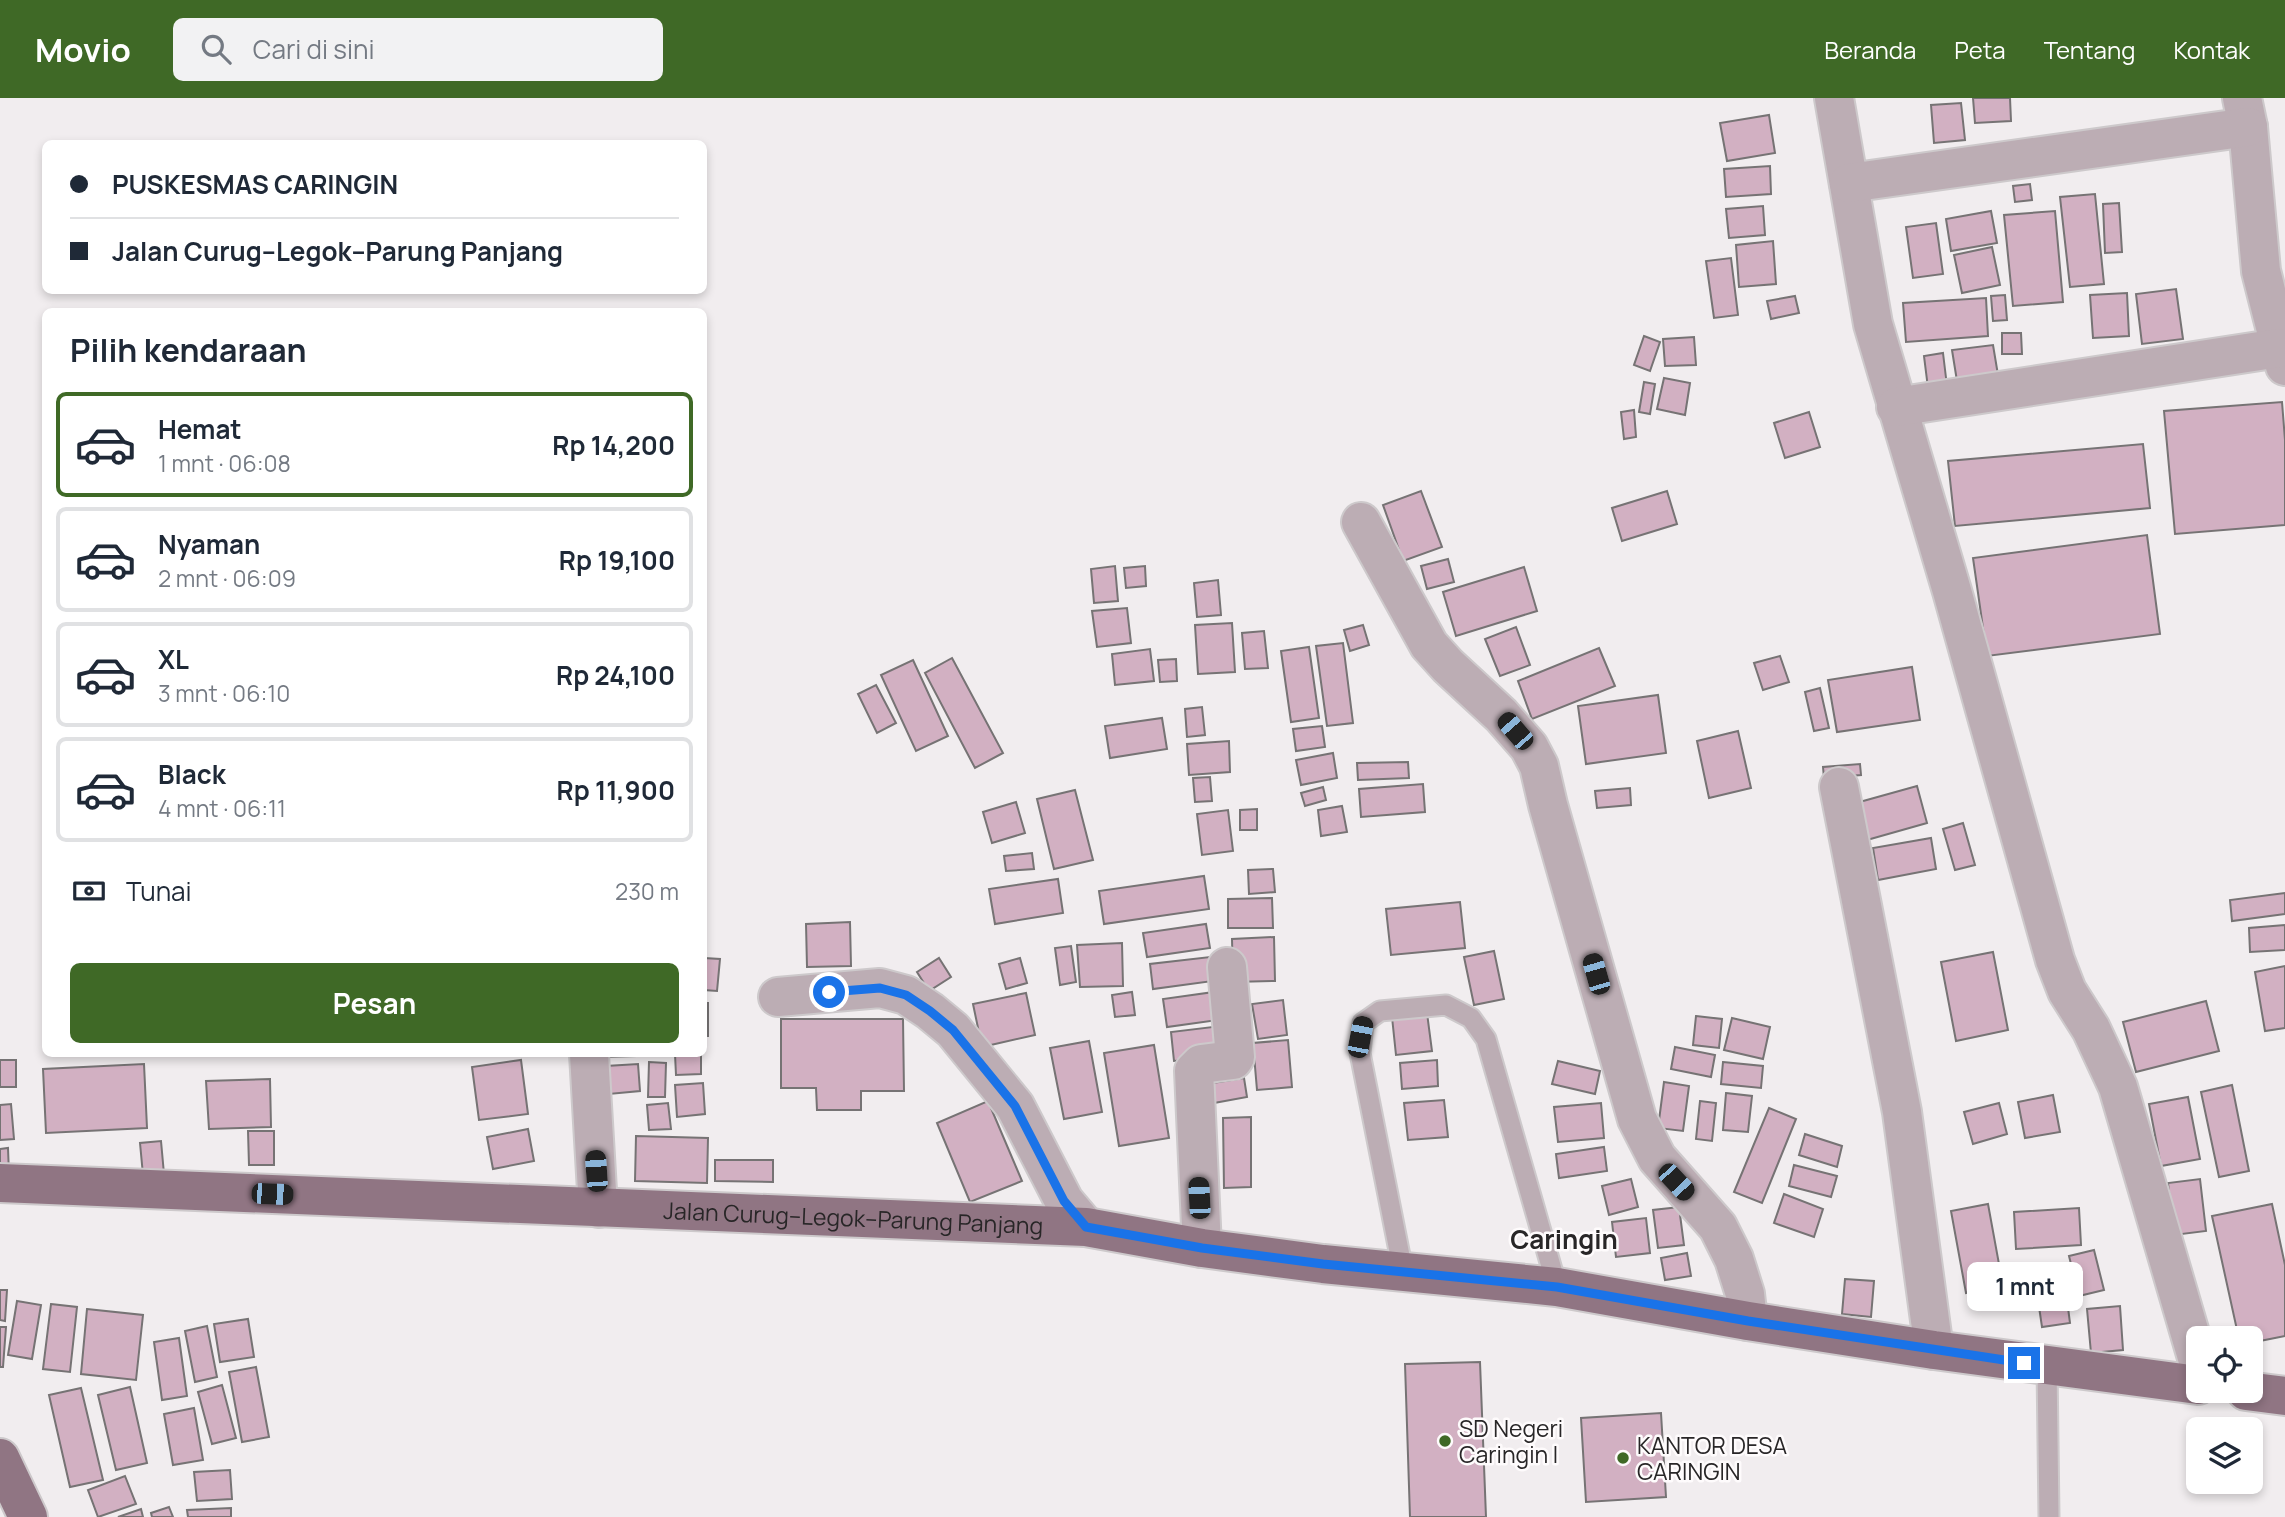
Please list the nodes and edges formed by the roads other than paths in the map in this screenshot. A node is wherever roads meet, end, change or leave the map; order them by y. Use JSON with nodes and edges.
{"nodes":[{"id":1,"x":1834,"y":98,"type":"edge"},
{"id":2,"x":2245,"y":113,"type":"edge"},
{"id":3,"x":1849,"y":183,"type":"junction"},
{"id":4,"x":2273,"y":270,"type":"edge"},
{"id":5,"x":2282,"y":357,"type":"edge"},
{"id":6,"x":1896,"y":407,"type":"junction"},
{"id":7,"x":1362,"y":522,"type":"dead end"},
{"id":8,"x":1839,"y":787,"type":"dead end"},
{"id":9,"x":1227,"y":967,"type":"dead end"},
{"id":10,"x":778,"y":997,"type":"dead end"},
{"id":11,"x":589,"y":1057,"type":"edge"},
{"id":12,"x":0,"y":1183,"type":"edge"},
{"id":13,"x":598,"y":1208,"type":"junction"},
{"id":14,"x":1086,"y":1227,"type":"junction"},
{"id":15,"x":1202,"y":1248,"type":"junction"},
{"id":16,"x":1403,"y":1271,"type":"junction"},
{"id":17,"x":1557,"y":1287,"type":"junction"},
{"id":18,"x":1748,"y":1321,"type":"junction"},
{"id":19,"x":2188,"y":1326,"type":"edge"},
{"id":20,"x":1934,"y":1350,"type":"junction"},
{"id":21,"x":2047,"y":1366,"type":"junction"},
{"id":22,"x":2186,"y":1383,"type":"edge"},
{"id":23,"x":2263,"y":1393,"type":"edge"},
{"id":24,"x":2285,"y":1396,"type":"edge"},
{"id":25,"x":0,"y":1458,"type":"edge"},
{"id":26,"x":28,"y":1517,"type":"edge"},
{"id":27,"x":2049,"y":1517,"type":"edge"}],
"edges":[{"from":1,"to":3,"type":"street"},
{"from":2,"to":3,"type":"street"},
{"from":2,"to":4,"type":"street"},
{"from":3,"to":6,"type":"street"},
{"from":4,"to":5,"type":"street"},
{"from":5,"to":6,"type":"street"},
{"from":6,"to":19,"type":"street"},
{"from":7,"to":18,"type":"street"},
{"from":8,"to":20,"type":"street"},
{"from":9,"to":15,"type":"street"},
{"from":10,"to":14,"type":"street"},
{"from":11,"to":13,"type":"street"},
{"from":12,"to":13,"type":"main road","name":"Jalan Curug–Legok–Parung Panjang"},
{"from":13,"to":14,"type":"main road","name":"Jalan Curug–Legok–Parung Panjang"},
{"from":14,"to":15,"type":"main road","name":"Jalan Curug–Legok–Parung Panjang"},
{"from":15,"to":16,"type":"main road","name":"Jalan Curug–Legok–Parung Panjang"},
{"from":16,"to":17,"type":"main road","name":"Jalan Curug–Legok–Parung Panjang"},
{"from":16,"to":17,"type":"lane"},
{"from":17,"to":18,"type":"main road","name":"Jalan Curug–Legok–Parung Panjang"},
{"from":18,"to":20,"type":"main road","name":"Jalan Curug–Legok–Parung Panjang"},
{"from":20,"to":21,"type":"main road","name":"Jalan Curug–Legok–Parung Panjang"},
{"from":21,"to":22,"type":"main road","name":"Jalan Curug–Legok–Parung Panjang"},
{"from":21,"to":27,"type":"lane"},
{"from":23,"to":24,"type":"main road"},
{"from":25,"to":26,"type":"main road"}]}
